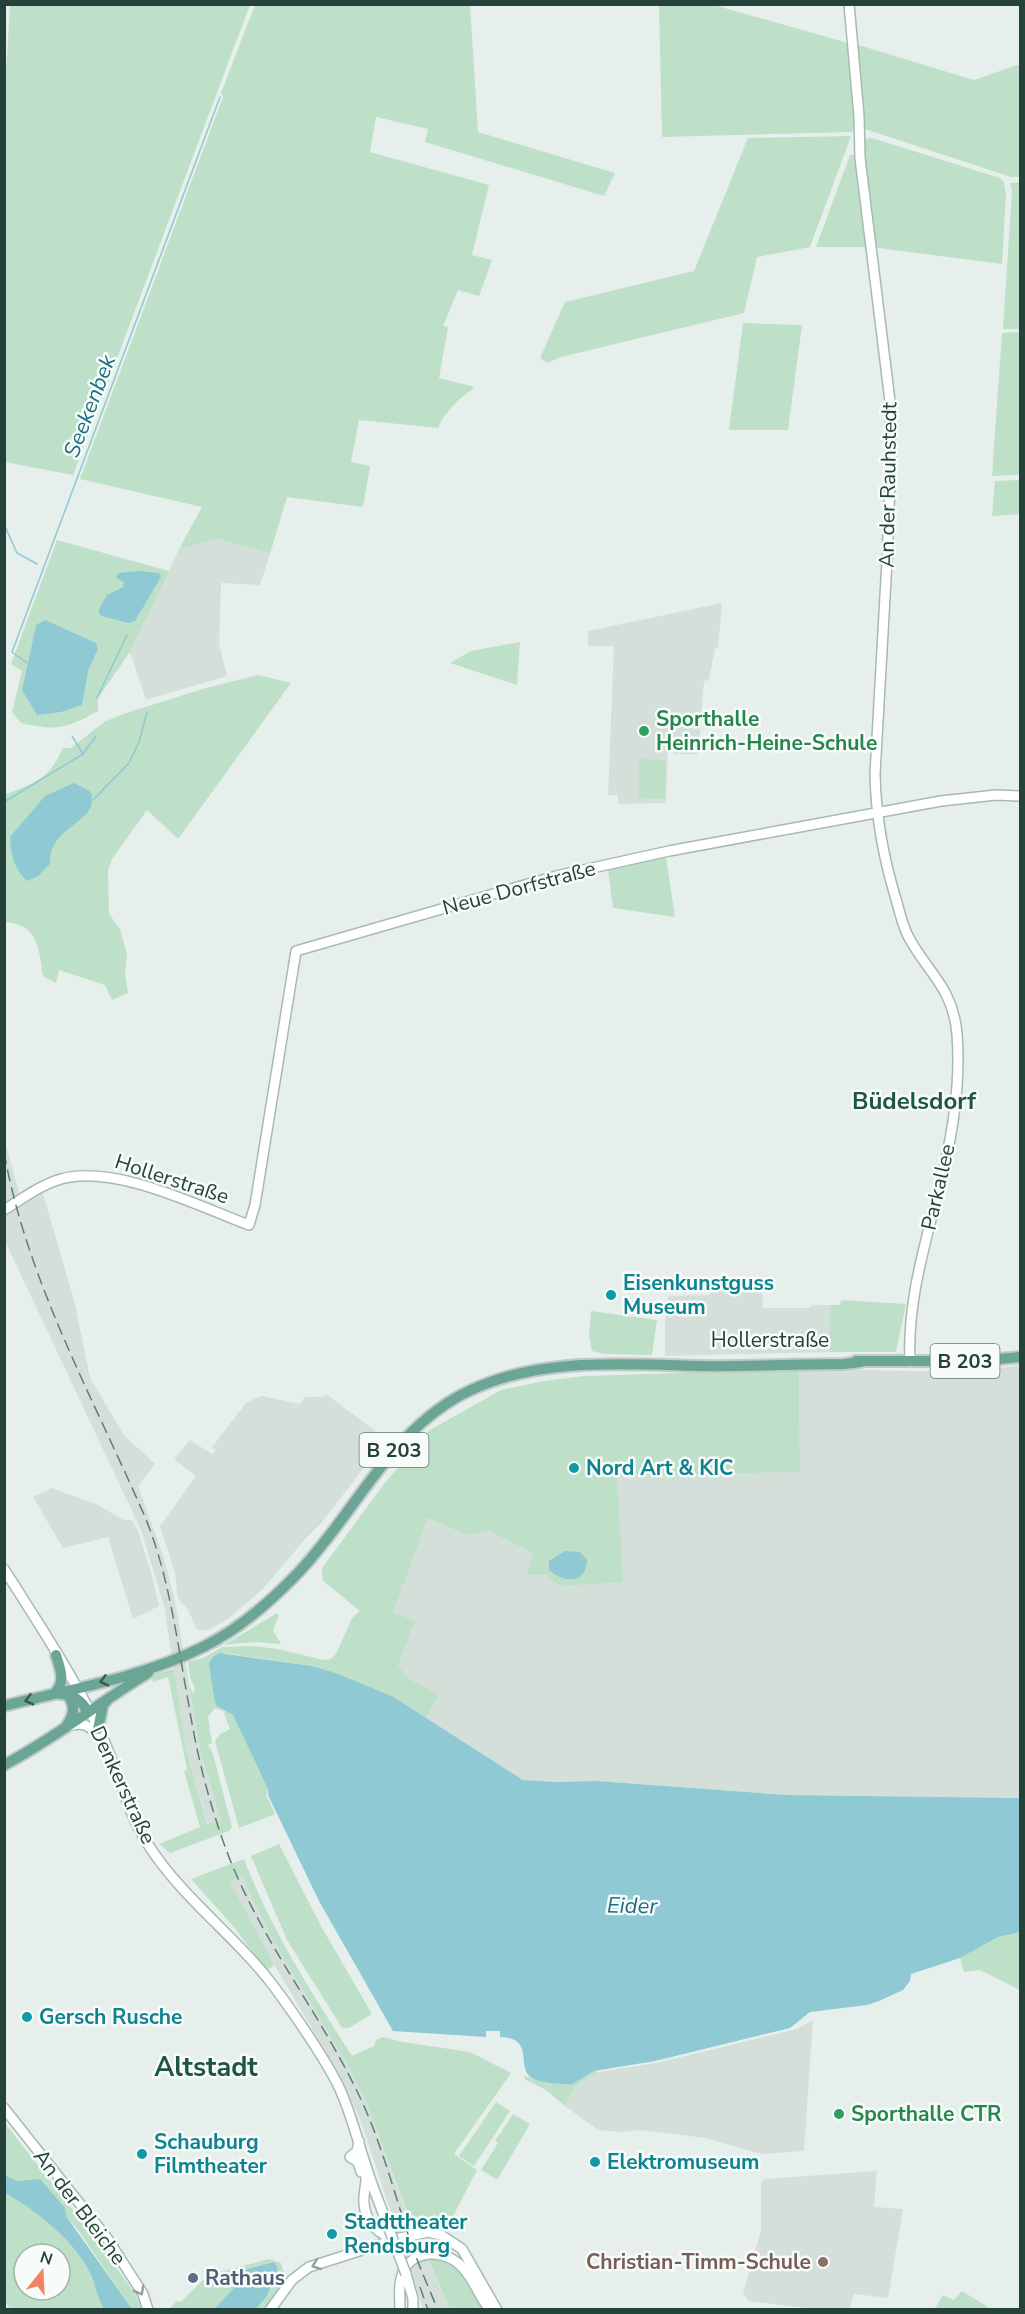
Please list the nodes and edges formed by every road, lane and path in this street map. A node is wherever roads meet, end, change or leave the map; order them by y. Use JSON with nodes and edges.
{"nodes":[{"id":1,"x":849,"y":4,"type":"edge"},
{"id":2,"x":1020,"y":796,"type":"edge"},
{"id":3,"x":876,"y":813,"type":"junction"},
{"id":4,"x":4,"y":1210,"type":"edge"},
{"id":5,"x":249,"y":1225,"type":"joint"},
{"id":6,"x":1020,"y":1357,"type":"edge"},
{"id":7,"x":910,"y":1362,"type":"junction"},
{"id":8,"x":4,"y":1569,"type":"edge"},
{"id":9,"x":56,"y":1655,"type":"junction"},
{"id":10,"x":157,"y":1667,"type":"junction"},
{"id":11,"x":58,"y":1693,"type":"junction"},
{"id":12,"x":78,"y":1693,"type":"junction"},
{"id":13,"x":112,"y":1694,"type":"junction"},
{"id":14,"x":4,"y":1706,"type":"edge"},
{"id":15,"x":88,"y":1712,"type":"junction"},
{"id":16,"x":68,"y":1723,"type":"junction"},
{"id":17,"x":99,"y":1729,"type":"junction"},
{"id":18,"x":106,"y":1745,"type":"junction"},
{"id":19,"x":4,"y":1765,"type":"edge"},
{"id":20,"x":4,"y":2108,"type":"edge"},
{"id":21,"x":359,"y":2140,"type":"junction"},
{"id":22,"x":366,"y":2168,"type":"junction"},
{"id":23,"x":364,"y":2195,"type":"junction"},
{"id":24,"x":400,"y":2238,"type":"junction"},
{"id":25,"x":148,"y":2310,"type":"edge"},
{"id":26,"x":270,"y":2310,"type":"edge"},
{"id":27,"x":400,"y":2310,"type":"edge"},
{"id":28,"x":413,"y":2310,"type":"edge"},
{"id":29,"x":490,"y":2310,"type":"edge"},
{"id":30,"x":497,"y":2310,"type":"edge"}],
"edges":[{"from":1,"to":3,"type":"street","name":"An der Rauhstedt"},
{"from":2,"to":3,"type":"street","name":"Neue Dorfstraße"},
{"from":3,"to":5,"type":"street","name":"Neue Dorfstraße"},
{"from":3,"to":7,"type":"street","name":"Parkallee"},
{"from":4,"to":5,"type":"street","name":"Hollerstraße"},
{"from":6,"to":7,"type":"main road","name":"Hollerstraße","number":"B 203"},
{"from":7,"to":10,"type":"main road","name":"Hollerstraße","number":"B 203"},
{"from":8,"to":9,"type":"street"},
{"from":9,"to":11,"type":"main road"},
{"from":9,"to":12,"type":"street"},
{"from":10,"to":12,"type":"main road","number":"B 203","one_way":true},
{"from":10,"to":13,"type":"main road","number":"B 203"},
{"from":11,"to":12,"type":"main road","number":"B 203"},
{"from":11,"to":14,"type":"main road","number":"B 203","one_way":true},
{"from":11,"to":16,"type":"main road"},
{"from":12,"to":15,"type":"main road"},
{"from":12,"to":16,"type":"street"},
{"from":13,"to":15,"type":"main road","number":"B 203"},
{"from":13,"to":17,"type":"main road"},
{"from":15,"to":16,"type":"main road","number":"B 203"},
{"from":15,"to":17,"type":"street","name":"Denkerstraße"},
{"from":16,"to":18,"type":"street"},
{"from":16,"to":19,"type":"main road","number":"B 203"},
{"from":17,"to":18,"type":"street","name":"Denkerstraße"},
{"from":18,"to":21,"type":"street","name":"Denkerstraße"},
{"from":20,"to":25,"type":"street","name":"An der Bleiche","one_way":true},
{"from":21,"to":22,"type":"street","name":"Denkerstraße"},
{"from":21,"to":23,"type":"street"},
{"from":22,"to":23,"type":"street"},
{"from":22,"to":28,"type":"street","bridge":true},
{"from":23,"to":24,"type":"street"},
{"from":24,"to":26,"type":"street","one_way":true},
{"from":24,"to":30,"type":"street"},
{"from":27,"to":29,"type":"street"}]}
